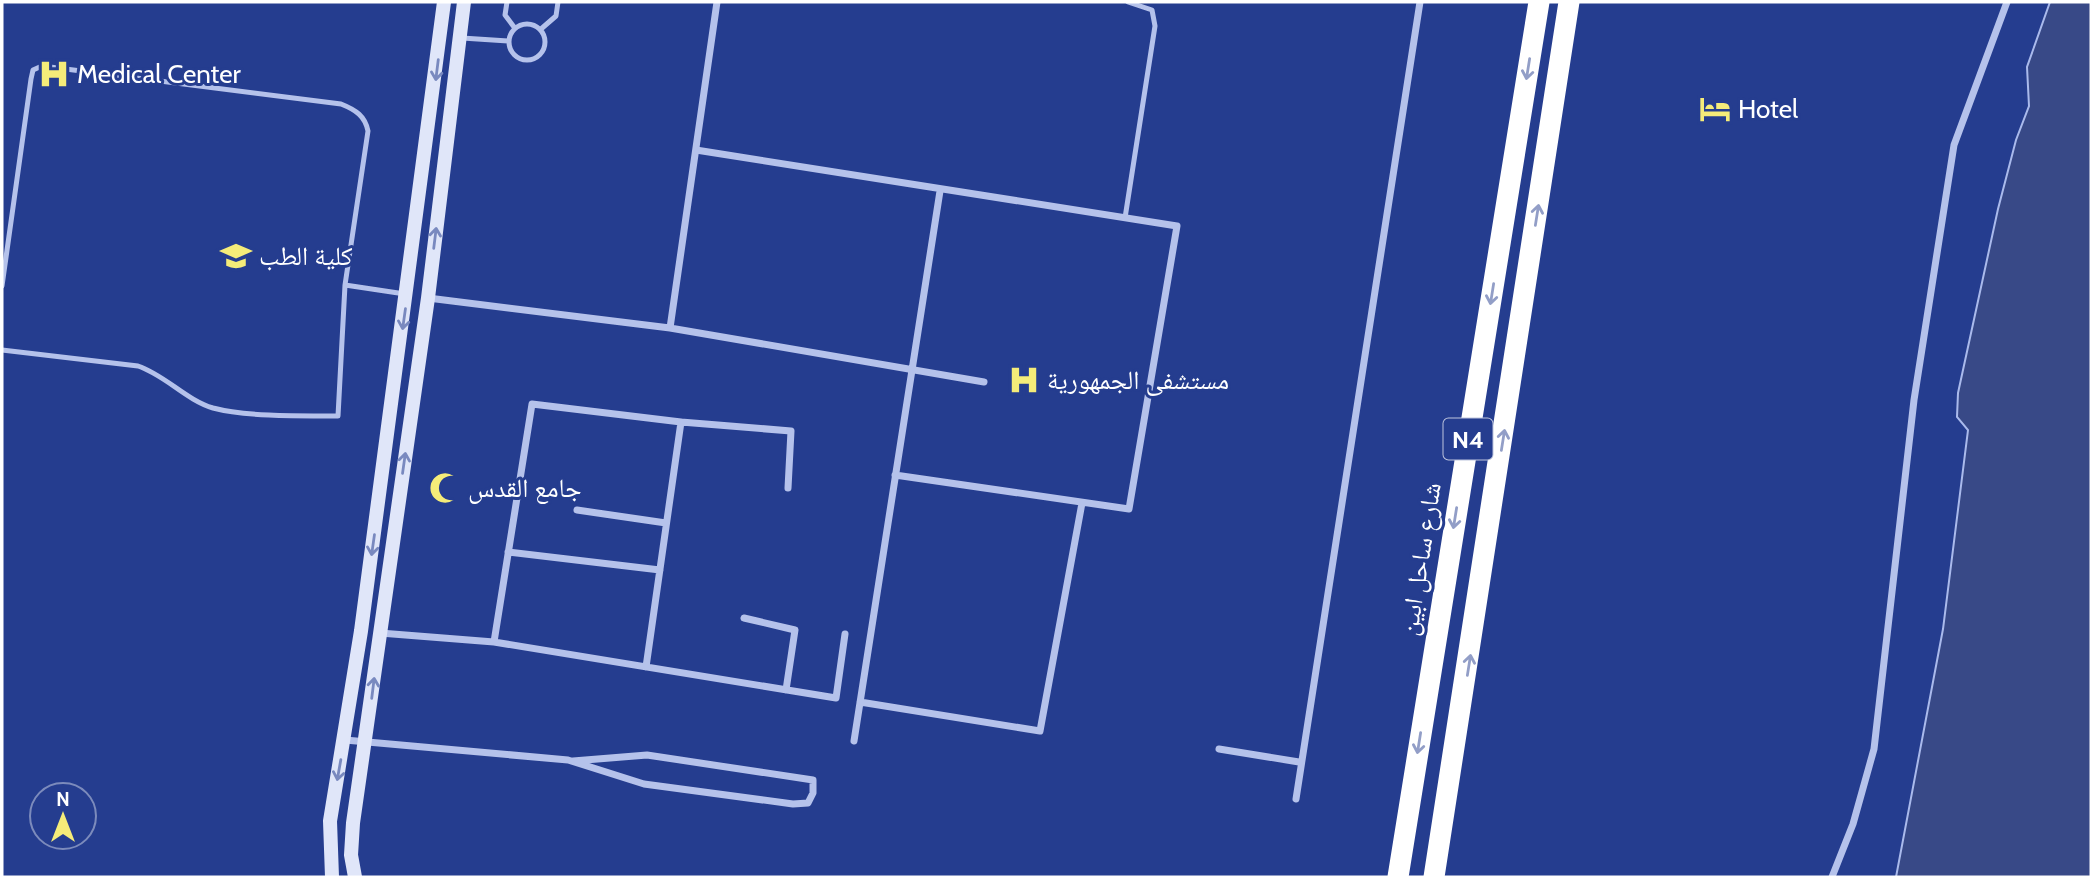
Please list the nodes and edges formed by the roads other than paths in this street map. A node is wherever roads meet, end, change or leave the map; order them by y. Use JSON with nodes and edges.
{"nodes":[{"id":1,"x":444,"y":2,"type":"edge"},
{"id":2,"x":464,"y":2,"type":"edge"},
{"id":3,"x":507,"y":2,"type":"edge"},
{"id":4,"x":558,"y":2,"type":"edge"},
{"id":5,"x":717,"y":2,"type":"edge"},
{"id":6,"x":1128,"y":2,"type":"edge"},
{"id":7,"x":1420,"y":2,"type":"edge"},
{"id":8,"x":1538,"y":2,"type":"edge"},
{"id":9,"x":1569,"y":2,"type":"edge"},
{"id":10,"x":2007,"y":2,"type":"edge"},
{"id":11,"x":514,"y":27,"type":"junction"},
{"id":12,"x":541,"y":29,"type":"junction"},
{"id":13,"x":460,"y":37,"type":"junction"},
{"id":14,"x":508,"y":41,"type":"junction"},
{"id":15,"x":696,"y":150,"type":"junction"},
{"id":16,"x":940,"y":191,"type":"junction"},
{"id":17,"x":1125,"y":218,"type":"junction"},
{"id":18,"x":345,"y":285,"type":"junction"},
{"id":19,"x":2,"y":286,"type":"edge"},
{"id":20,"x":408,"y":295,"type":"junction"},
{"id":21,"x":428,"y":298,"type":"junction"},
{"id":22,"x":670,"y":328,"type":"junction"},
{"id":23,"x":2,"y":350,"type":"edge"},
{"id":24,"x":911,"y":368,"type":"junction"},
{"id":25,"x":984,"y":382,"type":"dead end"},
{"id":26,"x":681,"y":422,"type":"junction"},
{"id":27,"x":895,"y":475,"type":"junction"},
{"id":28,"x":788,"y":488,"type":"dead end"},
{"id":29,"x":1082,"y":503,"type":"junction"},
{"id":30,"x":577,"y":510,"type":"dead end"},
{"id":31,"x":666,"y":523,"type":"junction"},
{"id":32,"x":508,"y":551,"type":"junction"},
{"id":33,"x":660,"y":570,"type":"junction"},
{"id":34,"x":744,"y":618,"type":"dead end"},
{"id":35,"x":380,"y":633,"type":"junction"},
{"id":36,"x":845,"y":634,"type":"dead end"},
{"id":37,"x":494,"y":642,"type":"junction"},
{"id":38,"x":646,"y":667,"type":"junction"},
{"id":39,"x":786,"y":690,"type":"junction"},
{"id":40,"x":860,"y":702,"type":"junction"},
{"id":41,"x":345,"y":740,"type":"junction"},
{"id":42,"x":367,"y":740,"type":"junction"},
{"id":43,"x":854,"y":741,"type":"dead end"},
{"id":44,"x":1219,"y":749,"type":"dead end"},
{"id":45,"x":573,"y":761,"type":"junction"},
{"id":46,"x":1299,"y":762,"type":"junction"},
{"id":47,"x":1296,"y":799,"type":"dead end"},
{"id":48,"x":332,"y":877,"type":"edge"},
{"id":49,"x":355,"y":877,"type":"edge"},
{"id":50,"x":1398,"y":877,"type":"edge"},
{"id":51,"x":1434,"y":877,"type":"edge"},
{"id":52,"x":1832,"y":877,"type":"edge"}],
"edges":[{"from":1,"to":20,"type":"main road","one_way":true},
{"from":2,"to":13,"type":"main road"},
{"from":3,"to":11,"type":"lane"},
{"from":4,"to":12,"type":"lane"},
{"from":5,"to":15,"type":"street"},
{"from":6,"to":17,"type":"lane"},
{"from":7,"to":46,"type":"street"},
{"from":8,"to":50,"type":"highway","name":"شارع ساحل ابين","number":"N4","one_way":true},
{"from":51,"to":9,"type":"highway","number":"N4","one_way":true},
{"from":10,"to":52,"type":"street"},
{"from":11,"to":12,"type":"lane"},
{"from":11,"to":14,"type":"lane"},
{"from":12,"to":14,"type":"lane"},
{"from":13,"to":14,"type":"lane"},
{"from":21,"to":13,"type":"main road","one_way":true},
{"from":15,"to":16,"type":"street"},
{"from":15,"to":22,"type":"street"},
{"from":16,"to":17,"type":"street"},
{"from":16,"to":24,"type":"street"},
{"from":17,"to":29,"type":"street"},
{"from":18,"to":19,"type":"lane"},
{"from":18,"to":20,"type":"lane"},
{"from":18,"to":23,"type":"lane"},
{"from":20,"to":21,"type":"main road"},
{"from":20,"to":41,"type":"main road","one_way":true},
{"from":21,"to":22,"type":"street"},
{"from":35,"to":21,"type":"main road","one_way":true},
{"from":22,"to":24,"type":"street"},
{"from":24,"to":25,"type":"street"},
{"from":24,"to":27,"type":"street"},
{"from":26,"to":28,"type":"street"},
{"from":26,"to":31,"type":"street"},
{"from":26,"to":32,"type":"street"},
{"from":27,"to":29,"type":"street"},
{"from":27,"to":40,"type":"street"},
{"from":29,"to":40,"type":"street"},
{"from":30,"to":31,"type":"street"},
{"from":31,"to":33,"type":"street"},
{"from":32,"to":33,"type":"street"},
{"from":32,"to":37,"type":"street"},
{"from":33,"to":38,"type":"street"},
{"from":34,"to":39,"type":"street"},
{"from":35,"to":37,"type":"street"},
{"from":42,"to":35,"type":"main road","one_way":true},
{"from":36,"to":39,"type":"street"},
{"from":37,"to":38,"type":"street"},
{"from":38,"to":39,"type":"street"},
{"from":40,"to":43,"type":"street"},
{"from":41,"to":42,"type":"street"},
{"from":41,"to":48,"type":"main road","one_way":true},
{"from":42,"to":45,"type":"street"},
{"from":42,"to":49,"type":"main road"},
{"from":44,"to":46,"type":"street"},
{"from":45,"to":45,"type":"street"},
{"from":46,"to":47,"type":"street"}]}
